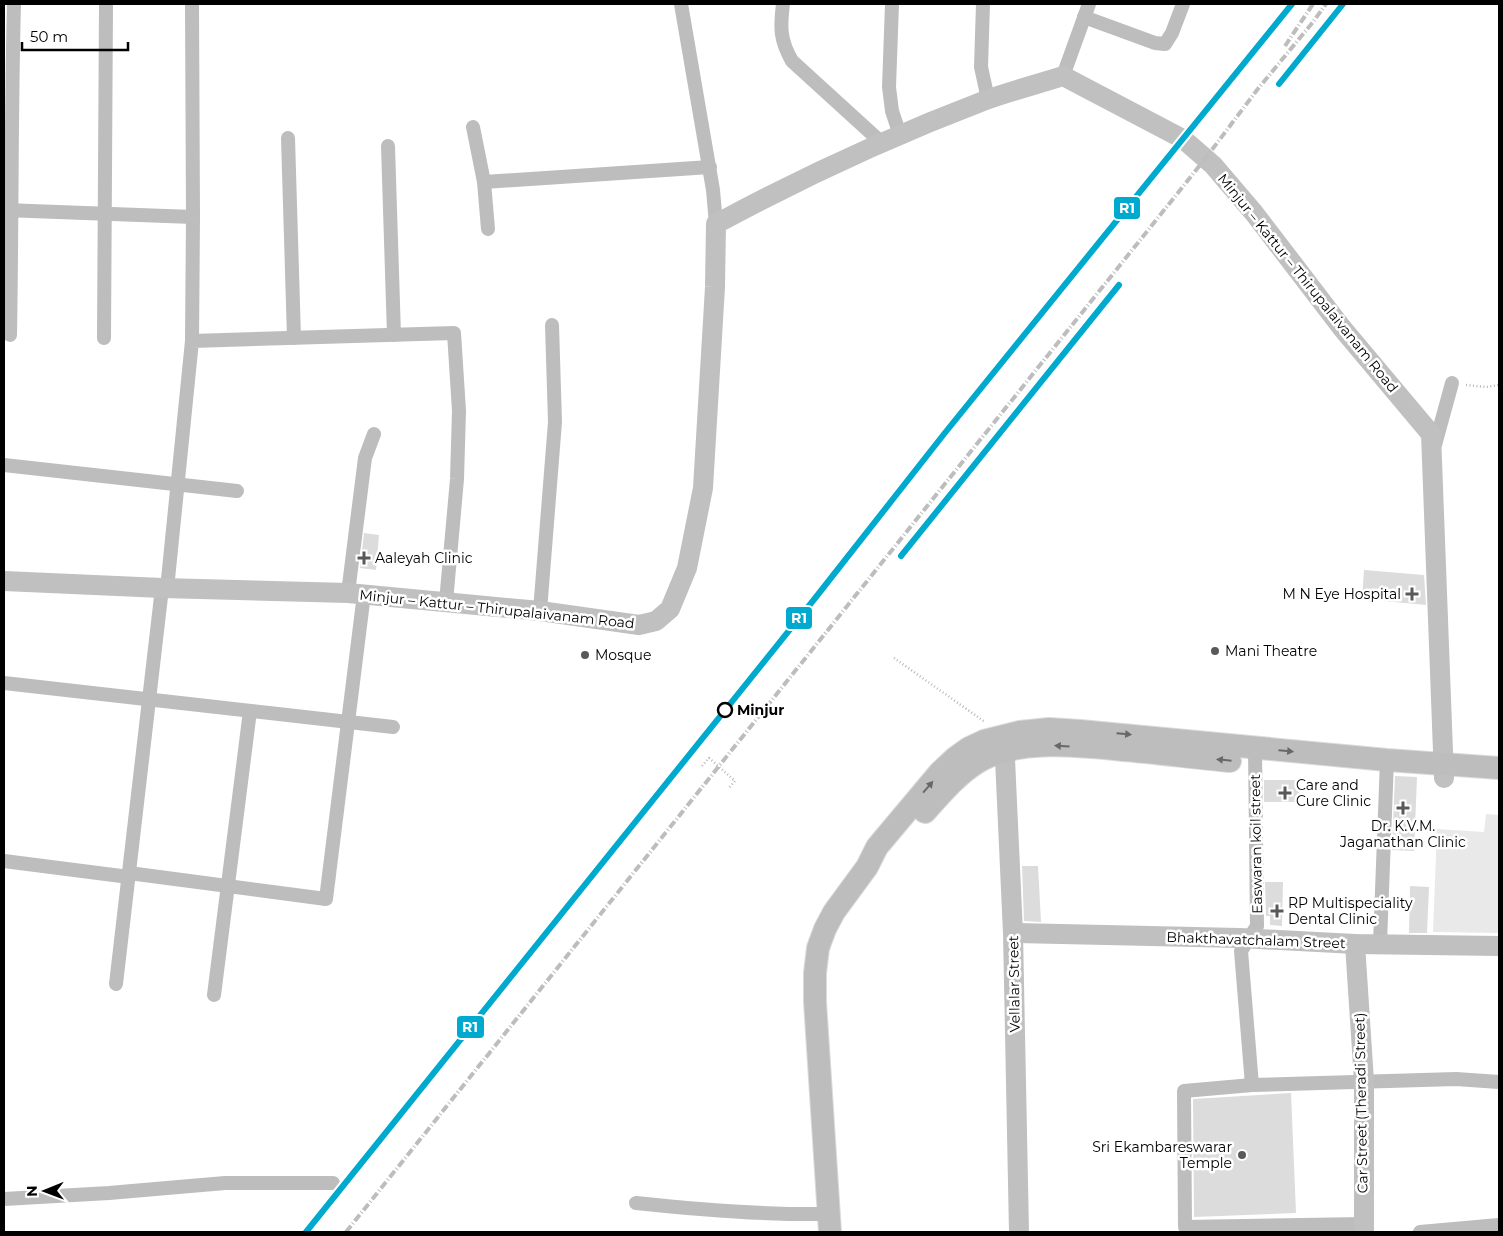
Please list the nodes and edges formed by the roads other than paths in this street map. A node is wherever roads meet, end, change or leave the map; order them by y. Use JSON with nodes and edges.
{"nodes":[{"id":1,"x":14,"y":4,"type":"edge"},
{"id":2,"x":106,"y":4,"type":"edge"},
{"id":3,"x":192,"y":4,"type":"edge"},
{"id":4,"x":681,"y":4,"type":"edge"},
{"id":5,"x":783,"y":4,"type":"edge"},
{"id":6,"x":892,"y":4,"type":"edge"},
{"id":7,"x":983,"y":4,"type":"edge"},
{"id":8,"x":1183,"y":4,"type":"edge"},
{"id":9,"x":1086,"y":10,"type":"edge"},
{"id":10,"x":1063,"y":76,"type":"junction"},
{"id":11,"x":988,"y":99,"type":"junction"},
{"id":12,"x":473,"y":127,"type":"dead end"},
{"id":13,"x":288,"y":138,"type":"dead end"},
{"id":14,"x":891,"y":139,"type":"junction"},
{"id":15,"x":388,"y":146,"type":"dead end"},
{"id":16,"x":710,"y":168,"type":"junction"},
{"id":17,"x":484,"y":182,"type":"junction"},
{"id":18,"x":8,"y":210,"type":"edge"},
{"id":19,"x":104,"y":214,"type":"junction"},
{"id":20,"x":194,"y":216,"type":"junction"},
{"id":21,"x":716,"y":224,"type":"junction"},
{"id":22,"x":488,"y":229,"type":"dead end"},
{"id":23,"x":552,"y":325,"type":"dead end"},
{"id":24,"x":10,"y":335,"type":"dead end"},
{"id":25,"x":394,"y":335,"type":"junction"},
{"id":26,"x":104,"y":338,"type":"dead end"},
{"id":27,"x":294,"y":338,"type":"junction"},
{"id":28,"x":192,"y":341,"type":"junction"},
{"id":29,"x":1452,"y":384,"type":"road end"},
{"id":30,"x":374,"y":434,"type":"dead end"},
{"id":31,"x":1432,"y":453,"type":"junction"},
{"id":32,"x":4,"y":465,"type":"edge"},
{"id":33,"x":178,"y":484,"type":"junction"},
{"id":34,"x":237,"y":491,"type":"dead end"},
{"id":35,"x":4,"y":581,"type":"edge"},
{"id":36,"x":164,"y":589,"type":"junction"},
{"id":37,"x":356,"y":594,"type":"junction"},
{"id":38,"x":446,"y":602,"type":"junction"},
{"id":39,"x":540,"y":610,"type":"junction"},
{"id":40,"x":4,"y":683,"type":"edge"},
{"id":41,"x":149,"y":700,"type":"junction"},
{"id":42,"x":250,"y":710,"type":"junction"},
{"id":43,"x":348,"y":722,"type":"junction"},
{"id":44,"x":393,"y":727,"type":"dead end"},
{"id":45,"x":1004,"y":743,"type":"junction"},
{"id":46,"x":1255,"y":756,"type":"junction"},
{"id":47,"x":1386,"y":767,"type":"junction"},
{"id":48,"x":1499,"y":768,"type":"edge"},
{"id":49,"x":1444,"y":771,"type":"junction"},
{"id":50,"x":1499,"y":784,"type":"edge"},
{"id":51,"x":4,"y":861,"type":"edge"},
{"id":52,"x":129,"y":875,"type":"junction"},
{"id":53,"x":228,"y":886,"type":"junction"},
{"id":54,"x":1014,"y":933,"type":"junction"},
{"id":55,"x":1249,"y":938,"type":"junction"},
{"id":56,"x":1380,"y":943,"type":"junction"},
{"id":57,"x":1355,"y":944,"type":"junction"},
{"id":58,"x":1499,"y":946,"type":"edge"},
{"id":59,"x":116,"y":984,"type":"dead end"},
{"id":60,"x":214,"y":995,"type":"dead end"},
{"id":61,"x":1364,"y":1082,"type":"junction"},
{"id":62,"x":1499,"y":1082,"type":"edge"},
{"id":63,"x":1252,"y":1085,"type":"junction"},
{"id":64,"x":333,"y":1183,"type":"dead end"},
{"id":65,"x":4,"y":1199,"type":"edge"},
{"id":66,"x":636,"y":1203,"type":"dead end"},
{"id":67,"x":829,"y":1223,"type":"edge"},
{"id":68,"x":1499,"y":1225,"type":"edge"},
{"id":69,"x":1364,"y":1228,"type":"edge"},
{"id":70,"x":1212,"y":1229,"type":"edge"},
{"id":71,"x":1019,"y":1232,"type":"edge"},
{"id":72,"x":1420,"y":1232,"type":"edge"}],
"edges":[{"from":1,"to":18,"type":"street"},
{"from":2,"to":19,"type":"street"},
{"from":3,"to":20,"type":"street"},
{"from":4,"to":16,"type":"street"},
{"from":5,"to":14,"type":"street"},
{"from":6,"to":14,"type":"street"},
{"from":7,"to":11,"type":"street"},
{"from":8,"to":9,"type":"street"},
{"from":9,"to":10,"type":"street"},
{"from":10,"to":11,"type":"main road"},
{"from":10,"to":31,"type":"main road","name":"Minjur – Kattur – Thirupalaivanam Road"},
{"from":11,"to":14,"type":"main road"},
{"from":12,"to":17,"type":"street"},
{"from":13,"to":27,"type":"street"},
{"from":14,"to":21,"type":"main road"},
{"from":15,"to":25,"type":"street"},
{"from":16,"to":17,"type":"street"},
{"from":16,"to":21,"type":"street"},
{"from":17,"to":22,"type":"street"},
{"from":18,"to":19,"type":"street"},
{"from":18,"to":24,"type":"street"},
{"from":19,"to":20,"type":"street"},
{"from":19,"to":26,"type":"street"},
{"from":20,"to":28,"type":"street"},
{"from":21,"to":39,"type":"main road","name":"Minjur – Kattur – Thirupalaivanam Road"},
{"from":23,"to":39,"type":"street"},
{"from":25,"to":27,"type":"street"},
{"from":25,"to":38,"type":"street"},
{"from":27,"to":28,"type":"street"},
{"from":28,"to":33,"type":"street"},
{"from":29,"to":31,"type":"street"},
{"from":30,"to":37,"type":"street"},
{"from":31,"to":49,"type":"main road","name":"Minjur – Kattur – Thirupalaivanam Road"},
{"from":32,"to":33,"type":"street"},
{"from":33,"to":34,"type":"street"},
{"from":33,"to":36,"type":"street"},
{"from":35,"to":36,"type":"main road","name":"Minjur – Kattur – Thirupalaivanam Road"},
{"from":36,"to":37,"type":"main road","name":"Minjur – Kattur – Thirupalaivanam Road"},
{"from":36,"to":41,"type":"street"},
{"from":37,"to":38,"type":"main road","name":"Minjur – Kattur – Thirupalaivanam Road"},
{"from":37,"to":43,"type":"street"},
{"from":38,"to":39,"type":"main road","name":"Minjur – Kattur – Thirupalaivanam Road"},
{"from":40,"to":41,"type":"street"},
{"from":41,"to":42,"type":"street"},
{"from":41,"to":52,"type":"street"},
{"from":42,"to":43,"type":"street"},
{"from":42,"to":53,"type":"street"},
{"from":43,"to":44,"type":"street"},
{"from":43,"to":53,"type":"street"},
{"from":45,"to":46,"type":"main road"},
{"from":45,"to":54,"type":"main road","name":"Vellalar Street"},
{"from":45,"to":67,"type":"main road"},
{"from":46,"to":47,"type":"main road"},
{"from":46,"to":55,"type":"street","name":"Easwaran koil street"},
{"from":47,"to":49,"type":"main road"},
{"from":47,"to":56,"type":"street"},
{"from":48,"to":49,"type":"main road"},
{"from":49,"to":50,"type":"main road"},
{"from":51,"to":52,"type":"street"},
{"from":52,"to":53,"type":"street"},
{"from":52,"to":59,"type":"street"},
{"from":53,"to":60,"type":"street"},
{"from":54,"to":55,"type":"main road","name":"Bhakthavatchalam Street"},
{"from":54,"to":71,"type":"main road","name":"Vellalar Street"},
{"from":55,"to":57,"type":"main road","name":"Bhakthavatchalam Street"},
{"from":55,"to":63,"type":"street","name":"Easwaran koil street"},
{"from":56,"to":57,"type":"main road","name":"Bhakthavatchalam Street"},
{"from":56,"to":58,"type":"main road","name":"Bhakthavatchalam Street"},
{"from":57,"to":61,"type":"main road","name":"Car Street (Theradi Street)"},
{"from":61,"to":62,"type":"street"},
{"from":61,"to":63,"type":"street"},
{"from":61,"to":69,"type":"main road","name":"Car Street (Theradi Street)"},
{"from":63,"to":70,"type":"street"},
{"from":64,"to":65,"type":"street"},
{"from":66,"to":67,"type":"street"},
{"from":68,"to":72,"type":"street"},
{"from":69,"to":70,"type":"street"}]}
